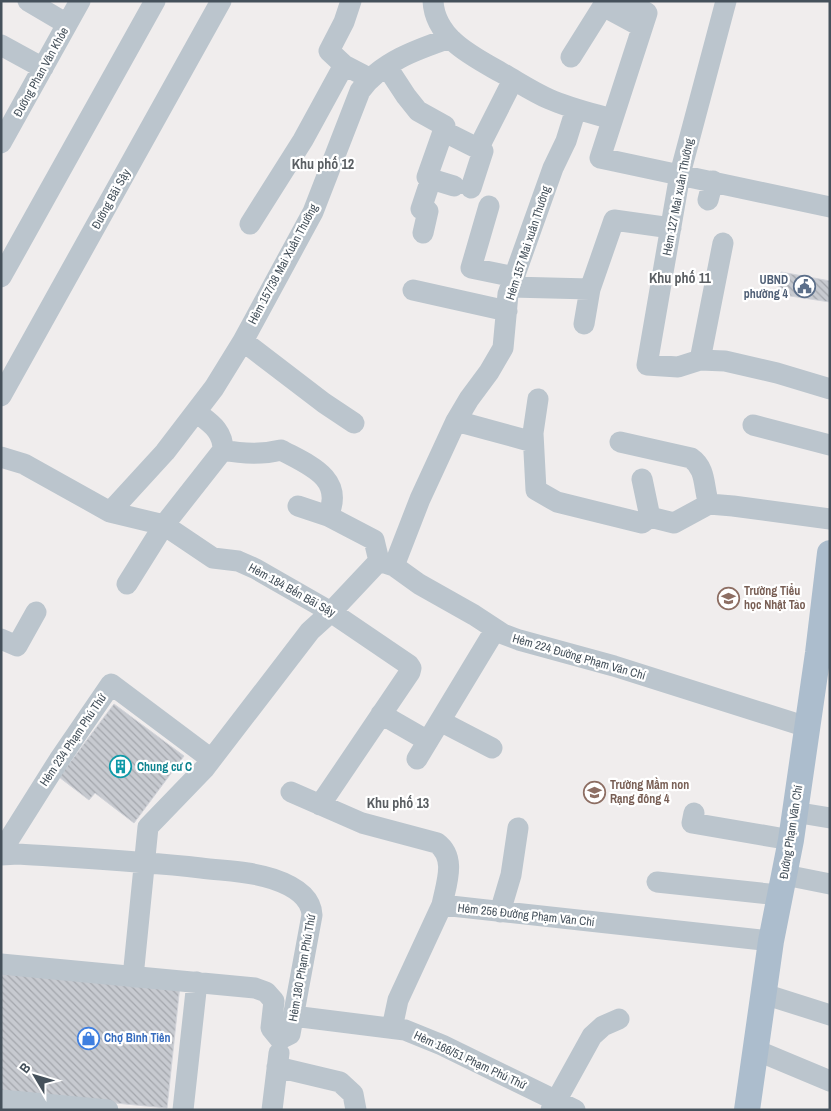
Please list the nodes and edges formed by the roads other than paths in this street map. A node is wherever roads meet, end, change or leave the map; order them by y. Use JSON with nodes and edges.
{"nodes":[{"id":1,"x":28,"y":1,"type":"edge"},
{"id":2,"x":80,"y":1,"type":"edge"},
{"id":3,"x":155,"y":1,"type":"edge"},
{"id":4,"x":221,"y":1,"type":"edge"},
{"id":5,"x":351,"y":1,"type":"edge"},
{"id":6,"x":433,"y":1,"type":"edge"},
{"id":7,"x":628,"y":1,"type":"edge"},
{"id":8,"x":726,"y":1,"type":"edge"},
{"id":9,"x":68,"y":24,"type":"junction"},
{"id":10,"x":642,"y":27,"type":"junction"},
{"id":11,"x":450,"y":38,"type":"junction"},
{"id":12,"x":1,"y":45,"type":"edge"},
{"id":13,"x":572,"y":58,"type":"dead end"},
{"id":14,"x":344,"y":65,"type":"junction"},
{"id":15,"x":387,"y":67,"type":"junction"},
{"id":16,"x":43,"y":68,"type":"junction"},
{"id":17,"x":369,"y":78,"type":"junction"},
{"id":18,"x":513,"y":80,"type":"junction"},
{"id":19,"x":576,"y":109,"type":"junction"},
{"id":20,"x":8,"y":113,"type":"edge"},
{"id":21,"x":612,"y":119,"type":"junction"},
{"id":22,"x":443,"y":131,"type":"junction"},
{"id":23,"x":1,"y":143,"type":"edge"},
{"id":24,"x":478,"y":149,"type":"junction"},
{"id":25,"x":680,"y":174,"type":"junction"},
{"id":26,"x":426,"y":177,"type":"junction"},
{"id":27,"x":489,"y":206,"type":"dead end"},
{"id":28,"x":830,"y":206,"type":"edge"},
{"id":29,"x":250,"y":224,"type":"dead end"},
{"id":30,"x":671,"y":228,"type":"junction"},
{"id":31,"x":423,"y":233,"type":"dead end"},
{"id":32,"x":723,"y":243,"type":"dead end"},
{"id":33,"x":1,"y":276,"type":"edge"},
{"id":34,"x":513,"y":282,"type":"junction"},
{"id":35,"x":590,"y":289,"type":"junction"},
{"id":36,"x":412,"y":290,"type":"dead end"},
{"id":37,"x":507,"y":310,"type":"junction"},
{"id":38,"x":584,"y":324,"type":"dead end"},
{"id":39,"x":243,"y":340,"type":"junction"},
{"id":40,"x":700,"y":360,"type":"junction"},
{"id":41,"x":830,"y":389,"type":"edge"},
{"id":42,"x":1,"y":396,"type":"edge"},
{"id":43,"x":538,"y":399,"type":"dead end"},
{"id":44,"x":196,"y":412,"type":"junction"},
{"id":45,"x":456,"y":421,"type":"junction"},
{"id":46,"x":354,"y":423,"type":"dead end"},
{"id":47,"x":753,"y":426,"type":"dead end"},
{"id":48,"x":533,"y":442,"type":"junction"},
{"id":49,"x":620,"y":442,"type":"dead end"},
{"id":50,"x":830,"y":445,"type":"edge"},
{"id":51,"x":223,"y":450,"type":"junction"},
{"id":52,"x":1,"y":457,"type":"edge"},
{"id":53,"x":642,"y":479,"type":"dead end"},
{"id":54,"x":709,"y":504,"type":"junction"},
{"id":55,"x":298,"y":506,"type":"dead end"},
{"id":56,"x":110,"y":512,"type":"junction"},
{"id":57,"x":328,"y":516,"type":"junction"},
{"id":58,"x":650,"y":517,"type":"junction"},
{"id":59,"x":830,"y":519,"type":"edge"},
{"id":60,"x":164,"y":525,"type":"junction"},
{"id":61,"x":830,"y":553,"type":"edge"},
{"id":62,"x":387,"y":564,"type":"junction"},
{"id":63,"x":127,"y":584,"type":"dead end"},
{"id":64,"x":828,"y":586,"type":"edge"},
{"id":65,"x":36,"y":612,"type":"dead end"},
{"id":66,"x":331,"y":612,"type":"junction"},
{"id":67,"x":495,"y":630,"type":"junction"},
{"id":68,"x":1,"y":639,"type":"edge"},
{"id":69,"x":824,"y":655,"type":"edge"},
{"id":70,"x":381,"y":714,"type":"junction"},
{"id":71,"x":440,"y":721,"type":"junction"},
{"id":72,"x":807,"y":728,"type":"junction"},
{"id":73,"x":492,"y":748,"type":"dead end"},
{"id":74,"x":212,"y":759,"type":"junction"},
{"id":75,"x":291,"y":792,"type":"dead end"},
{"id":76,"x":320,"y":805,"type":"junction"},
{"id":77,"x":794,"y":812,"type":"junction"},
{"id":78,"x":694,"y":813,"type":"dead end"},
{"id":79,"x":830,"y":818,"type":"edge"},
{"id":80,"x":518,"y":828,"type":"dead end"},
{"id":81,"x":791,"y":840,"type":"junction"},
{"id":82,"x":1,"y":854,"type":"edge"},
{"id":83,"x":145,"y":862,"type":"junction"},
{"id":84,"x":657,"y":882,"type":"dead end"},
{"id":85,"x":830,"y":884,"type":"edge"},
{"id":86,"x":782,"y":885,"type":"junction"},
{"id":87,"x":442,"y":905,"type":"junction"},
{"id":88,"x":500,"y":912,"type":"junction"},
{"id":89,"x":771,"y":941,"type":"junction"},
{"id":90,"x":1,"y":964,"type":"edge"},
{"id":91,"x":133,"y":977,"type":"junction"},
{"id":92,"x":197,"y":982,"type":"junction"},
{"id":93,"x":764,"y":994,"type":"junction"},
{"id":94,"x":830,"y":1015,"type":"edge"},
{"id":95,"x":293,"y":1016,"type":"junction"},
{"id":96,"x":619,"y":1019,"type":"dead end"},
{"id":97,"x":392,"y":1028,"type":"junction"},
{"id":98,"x":280,"y":1039,"type":"junction"},
{"id":99,"x":756,"y":1050,"type":"junction"},
{"id":100,"x":277,"y":1067,"type":"junction"},
{"id":101,"x":830,"y":1081,"type":"edge"},
{"id":102,"x":1,"y":1100,"type":"edge"},
{"id":103,"x":553,"y":1105,"type":"edge"},
{"id":104,"x":108,"y":1110,"type":"edge"},
{"id":105,"x":183,"y":1110,"type":"edge"},
{"id":106,"x":272,"y":1110,"type":"edge"},
{"id":107,"x":356,"y":1110,"type":"edge"},
{"id":108,"x":575,"y":1110,"type":"edge"},
{"id":109,"x":747,"y":1110,"type":"edge"}],
"edges":[{"from":1,"to":9,"type":"street"},
{"from":2,"to":9,"type":"street","name":"Đường Phan Văn Khỏe"},
{"from":3,"to":33,"type":"street"},
{"from":4,"to":42,"type":"street","name":"Đường Bãi Sậy"},
{"from":5,"to":14,"type":"street"},
{"from":6,"to":11,"type":"street"},
{"from":7,"to":10,"type":"street"},
{"from":8,"to":25,"type":"street","name":"Hẻm 127 Mai xuân Thưởng"},
{"from":9,"to":16,"type":"street","name":"Đường Phan Văn Khỏe"},
{"from":10,"to":13,"type":"street"},
{"from":10,"to":21,"type":"street"},
{"from":11,"to":15,"type":"street","name":"Hẻm 157/38 Mai Xuân Thưởng"},
{"from":11,"to":18,"type":"street"},
{"from":12,"to":16,"type":"street"},
{"from":14,"to":17,"type":"street"},
{"from":14,"to":29,"type":"street"},
{"from":15,"to":17,"type":"street","name":"Hẻm 157/38 Mai Xuân Thưởng"},
{"from":15,"to":22,"type":"street"},
{"from":16,"to":20,"type":"street","name":"Đường Phan Văn Khỏe"},
{"from":17,"to":39,"type":"street","name":"Hẻm 157/38 Mai Xuân Thưởng"},
{"from":18,"to":19,"type":"street"},
{"from":18,"to":24,"type":"street"},
{"from":19,"to":21,"type":"street"},
{"from":19,"to":34,"type":"street","name":"Hẻm 157 Mai xuân Thưởng"},
{"from":20,"to":23,"type":"street","name":"Đường Phan Văn Khỏe"},
{"from":21,"to":25,"type":"street"},
{"from":22,"to":24,"type":"street"},
{"from":22,"to":26,"type":"street"},
{"from":24,"to":26,"type":"street"},
{"from":25,"to":28,"type":"street"},
{"from":25,"to":30,"type":"street","name":"Hẻm 127 Mai xuân Thưởng"},
{"from":26,"to":31,"type":"street"},
{"from":27,"to":34,"type":"street"},
{"from":30,"to":35,"type":"street"},
{"from":30,"to":40,"type":"street","name":"Hẻm 127 Mai xuân Thưởng"},
{"from":32,"to":40,"type":"street"},
{"from":34,"to":35,"type":"street"},
{"from":34,"to":37,"type":"street","name":"Hẻm 157 Mai xuân Thưởng"},
{"from":35,"to":38,"type":"street"},
{"from":36,"to":37,"type":"street"},
{"from":37,"to":45,"type":"street","name":"Hẻm 157 Mai xuân Thưởng"},
{"from":39,"to":44,"type":"street","name":"Hẻm 157/38 Mai Xuân Thưởng"},
{"from":39,"to":46,"type":"street"},
{"from":40,"to":41,"type":"street"},
{"from":43,"to":48,"type":"street"},
{"from":44,"to":51,"type":"street"},
{"from":44,"to":56,"type":"street","name":"Hẻm 157/38 Mai Xuân Thưởng"},
{"from":45,"to":48,"type":"street"},
{"from":45,"to":62,"type":"street","name":"Hẻm 157 Mai xuân Thưởng"},
{"from":47,"to":50,"type":"street"},
{"from":48,"to":58,"type":"street"},
{"from":49,"to":54,"type":"street"},
{"from":51,"to":57,"type":"street"},
{"from":51,"to":60,"type":"street"},
{"from":52,"to":56,"type":"street","name":"Hẻm 184 Bến Bãi Sậy"},
{"from":53,"to":58,"type":"street"},
{"from":54,"to":58,"type":"street"},
{"from":54,"to":59,"type":"street"},
{"from":55,"to":57,"type":"street"},
{"from":56,"to":60,"type":"street","name":"Hẻm 184 Bến Bãi Sậy"},
{"from":57,"to":62,"type":"street"},
{"from":60,"to":63,"type":"street"},
{"from":60,"to":66,"type":"street","name":"Hẻm 184 Bến Bãi Sậy"},
{"from":61,"to":64,"type":"main road","name":"Đường Phạm Văn Chí"},
{"from":62,"to":66,"type":"street"},
{"from":62,"to":67,"type":"street","name":"Hẻm 224 Đường Phạm Văn Chí"},
{"from":64,"to":69,"type":"main road","name":"Đường Phạm Văn Chí"},
{"from":65,"to":68,"type":"street"},
{"from":66,"to":70,"type":"street","name":"Hẻm 184 Bến Bãi Sậy"},
{"from":66,"to":74,"type":"street"},
{"from":67,"to":71,"type":"street"},
{"from":67,"to":72,"type":"street","name":"Hẻm 224 Đường Phạm Văn Chí"},
{"from":69,"to":72,"type":"main road","name":"Đường Phạm Văn Chí"},
{"from":70,"to":71,"type":"street"},
{"from":70,"to":76,"type":"street"},
{"from":71,"to":73,"type":"street"},
{"from":72,"to":77,"type":"main road","name":"Đường Phạm Văn Chí"},
{"from":74,"to":82,"type":"street","name":"Hẻm 234 Phạm Phú Thứ"},
{"from":74,"to":83,"type":"street"},
{"from":75,"to":76,"type":"street","name":"Hẻm 256 Đường Phạm Văn Chí"},
{"from":76,"to":87,"type":"street","name":"Hẻm 256 Đường Phạm Văn Chí"},
{"from":77,"to":79,"type":"street"},
{"from":77,"to":81,"type":"main road","name":"Đường Phạm Văn Chí"},
{"from":78,"to":81,"type":"street"},
{"from":80,"to":88,"type":"street"},
{"from":81,"to":86,"type":"main road","name":"Đường Phạm Văn Chí"},
{"from":82,"to":83,"type":"street","name":"Hẻm 180 Phạm Phú Thứ"},
{"from":83,"to":91,"type":"street"},
{"from":83,"to":95,"type":"street","name":"Hẻm 180 Phạm Phú Thứ"},
{"from":84,"to":86,"type":"street"},
{"from":85,"to":86,"type":"street"},
{"from":86,"to":89,"type":"main road","name":"Đường Phạm Văn Chí"},
{"from":87,"to":88,"type":"street","name":"Hẻm 256 Đường Phạm Văn Chí"},
{"from":87,"to":97,"type":"street"},
{"from":88,"to":89,"type":"street","name":"Hẻm 256 Đường Phạm Văn Chí"},
{"from":89,"to":93,"type":"main road","name":"Đường Phạm Văn Chí"},
{"from":90,"to":91,"type":"street"},
{"from":91,"to":92,"type":"street"},
{"from":92,"to":98,"type":"street"},
{"from":92,"to":105,"type":"street"},
{"from":93,"to":94,"type":"street"},
{"from":93,"to":99,"type":"main road","name":"Đường Phạm Văn Chí"},
{"from":95,"to":97,"type":"street","name":"Hèm 166/51 Phạm Phú Thứ"},
{"from":95,"to":98,"type":"street","name":"Hẻm 180 Phạm Phú Thứ"},
{"from":96,"to":103,"type":"street"},
{"from":97,"to":103,"type":"street","name":"Hèm 166/51 Phạm Phú Thứ"},
{"from":98,"to":100,"type":"street","name":"Hẻm 180 Phạm Phú Thứ"},
{"from":99,"to":101,"type":"street"},
{"from":99,"to":109,"type":"main road","name":"Đường Phạm Văn Chí"},
{"from":100,"to":106,"type":"street","name":"Hẻm 180 Phạm Phú Thứ"},
{"from":100,"to":107,"type":"street"},
{"from":102,"to":104,"type":"street"},
{"from":103,"to":108,"type":"street","name":"Hèm 166/51 Phạm Phú Thứ"}]}
